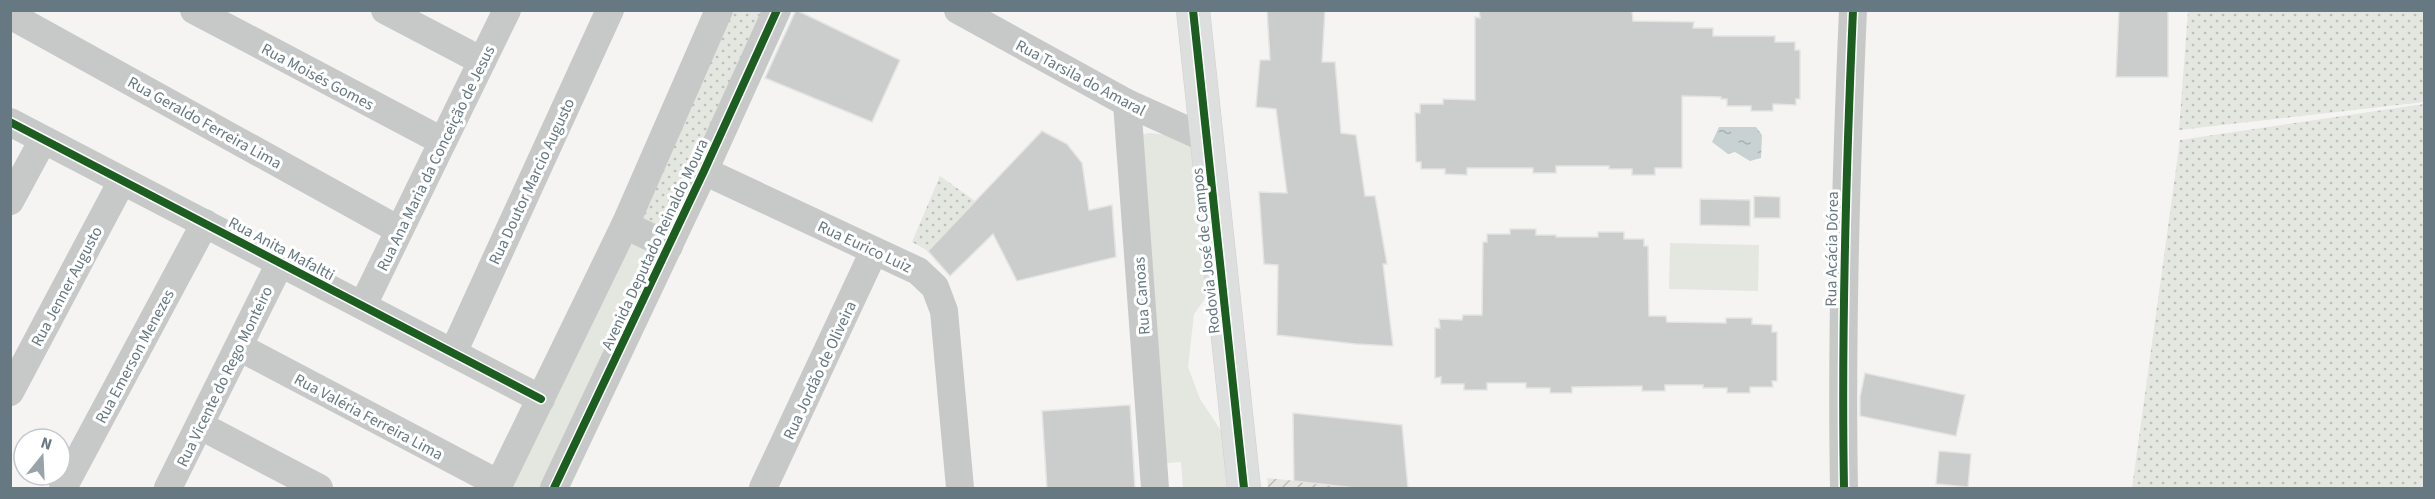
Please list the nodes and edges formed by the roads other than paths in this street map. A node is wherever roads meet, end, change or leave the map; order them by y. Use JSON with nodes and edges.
{"nodes":[{"id":1,"x":194,"y":10,"type":"edge"},
{"id":2,"x":385,"y":10,"type":"edge"},
{"id":3,"x":507,"y":10,"type":"edge"},
{"id":4,"x":610,"y":10,"type":"edge"},
{"id":5,"x":719,"y":10,"type":"edge"},
{"id":6,"x":777,"y":10,"type":"edge"},
{"id":7,"x":958,"y":10,"type":"edge"},
{"id":8,"x":1193,"y":10,"type":"edge"},
{"id":9,"x":1853,"y":10,"type":"edge"},
{"id":10,"x":10,"y":15,"type":"edge"},
{"id":11,"x":482,"y":61,"type":"junction"},
{"id":12,"x":1127,"y":103,"type":"junction"},
{"id":13,"x":10,"y":122,"type":"edge"},
{"id":14,"x":1207,"y":139,"type":"junction"},
{"id":15,"x":43,"y":140,"type":"junction"},
{"id":16,"x":442,"y":141,"type":"junction"},
{"id":17,"x":704,"y":171,"type":"junction"},
{"id":18,"x":122,"y":181,"type":"junction"},
{"id":19,"x":10,"y":201,"type":"edge"},
{"id":20,"x":205,"y":223,"type":"junction"},
{"id":21,"x":625,"y":225,"type":"junction"},
{"id":22,"x":399,"y":230,"type":"junction"},
{"id":23,"x":669,"y":246,"type":"junction"},
{"id":24,"x":874,"y":251,"type":"junction"},
{"id":25,"x":280,"y":263,"type":"junction"},
{"id":26,"x":363,"y":305,"type":"junction"},
{"id":27,"x":239,"y":347,"type":"junction"},
{"id":28,"x":453,"y":353,"type":"junction"},
{"id":29,"x":10,"y":392,"type":"edge"},
{"id":30,"x":541,"y":399,"type":"junction"},
{"id":31,"x":201,"y":426,"type":"junction"},
{"id":32,"x":498,"y":486,"type":"edge"},
{"id":33,"x":63,"y":489,"type":"edge"},
{"id":34,"x":168,"y":489,"type":"edge"},
{"id":35,"x":319,"y":489,"type":"edge"},
{"id":36,"x":554,"y":489,"type":"edge"},
{"id":37,"x":764,"y":489,"type":"edge"},
{"id":38,"x":960,"y":489,"type":"edge"},
{"id":39,"x":1155,"y":489,"type":"edge"},
{"id":40,"x":1244,"y":489,"type":"edge"},
{"id":41,"x":1844,"y":489,"type":"edge"}],
"edges":[{"from":1,"to":16,"type":"street","name":"Rua Moisés Gomes"},
{"from":2,"to":11,"type":"street"},
{"from":3,"to":11,"type":"street","name":"Rua Ana Maria da Conceição de Jesus"},
{"from":4,"to":28,"type":"street","name":"Rua Doutor Marcio Augusto"},
{"from":5,"to":21,"type":"street","name":"Avenida Deputado Reinaldo Moura"},
{"from":6,"to":17,"type":"street","name":"Avenida Deputado Reinaldo Moura"},
{"from":7,"to":12,"type":"street","name":"Rua Tarsila do Amaral"},
{"from":8,"to":14,"type":"main road","name":"Rodovia José de Campos"},
{"from":9,"to":41,"type":"street","name":"Rua Acácia Dórea"},
{"from":10,"to":22,"type":"street","name":"Rua Geraldo Ferreira Lima"},
{"from":11,"to":16,"type":"street","name":"Rua Ana Maria da Conceição de Jesus"},
{"from":12,"to":14,"type":"street","name":"Rua Tarsila do Amaral"},
{"from":12,"to":39,"type":"street","name":"Rua Canoas"},
{"from":13,"to":15,"type":"street","name":"Rua Anita Mafaltti"},
{"from":14,"to":40,"type":"main road","name":"Rodovia José de Campos"},
{"from":15,"to":18,"type":"street","name":"Rua Anita Mafaltti"},
{"from":15,"to":19,"type":"street"},
{"from":16,"to":22,"type":"street","name":"Rua Ana Maria da Conceição de Jesus"},
{"from":17,"to":23,"type":"street","name":"Avenida Deputado Reinaldo Moura"},
{"from":17,"to":24,"type":"street","name":"Rua Eurico Luiz"},
{"from":18,"to":20,"type":"street","name":"Rua Anita Mafaltti"},
{"from":18,"to":29,"type":"street","name":"Rua Jenner Augusto"},
{"from":20,"to":25,"type":"street","name":"Rua Anita Mafaltti"},
{"from":20,"to":33,"type":"street","name":"Rua Emerson Menezes"},
{"from":21,"to":23,"type":"street"},
{"from":21,"to":30,"type":"street","name":"Avenida Deputado Reinaldo Moura"},
{"from":22,"to":26,"type":"street","name":"Rua Ana Maria da Conceição de Jesus"},
{"from":23,"to":36,"type":"street","name":"Avenida Deputado Reinaldo Moura"},
{"from":24,"to":37,"type":"street","name":"Rua Jordão de Oliveira"},
{"from":24,"to":38,"type":"street","name":"Rua Eurico Luiz"},
{"from":25,"to":26,"type":"street","name":"Rua Anita Mafaltti"},
{"from":25,"to":27,"type":"street","name":"Rua Vicente do Rego Monteiro"},
{"from":26,"to":28,"type":"street","name":"Rua Anita Mafaltti"},
{"from":27,"to":31,"type":"street","name":"Rua Vicente do Rego Monteiro"},
{"from":27,"to":32,"type":"street","name":"Rua Valéria Ferreira Lima"},
{"from":28,"to":30,"type":"street","name":"Rua Anita Mafaltti"},
{"from":30,"to":32,"type":"street","name":"Avenida Deputado Reinaldo Moura"},
{"from":31,"to":34,"type":"street","name":"Rua Vicente do Rego Monteiro"},
{"from":31,"to":35,"type":"street"}]}
